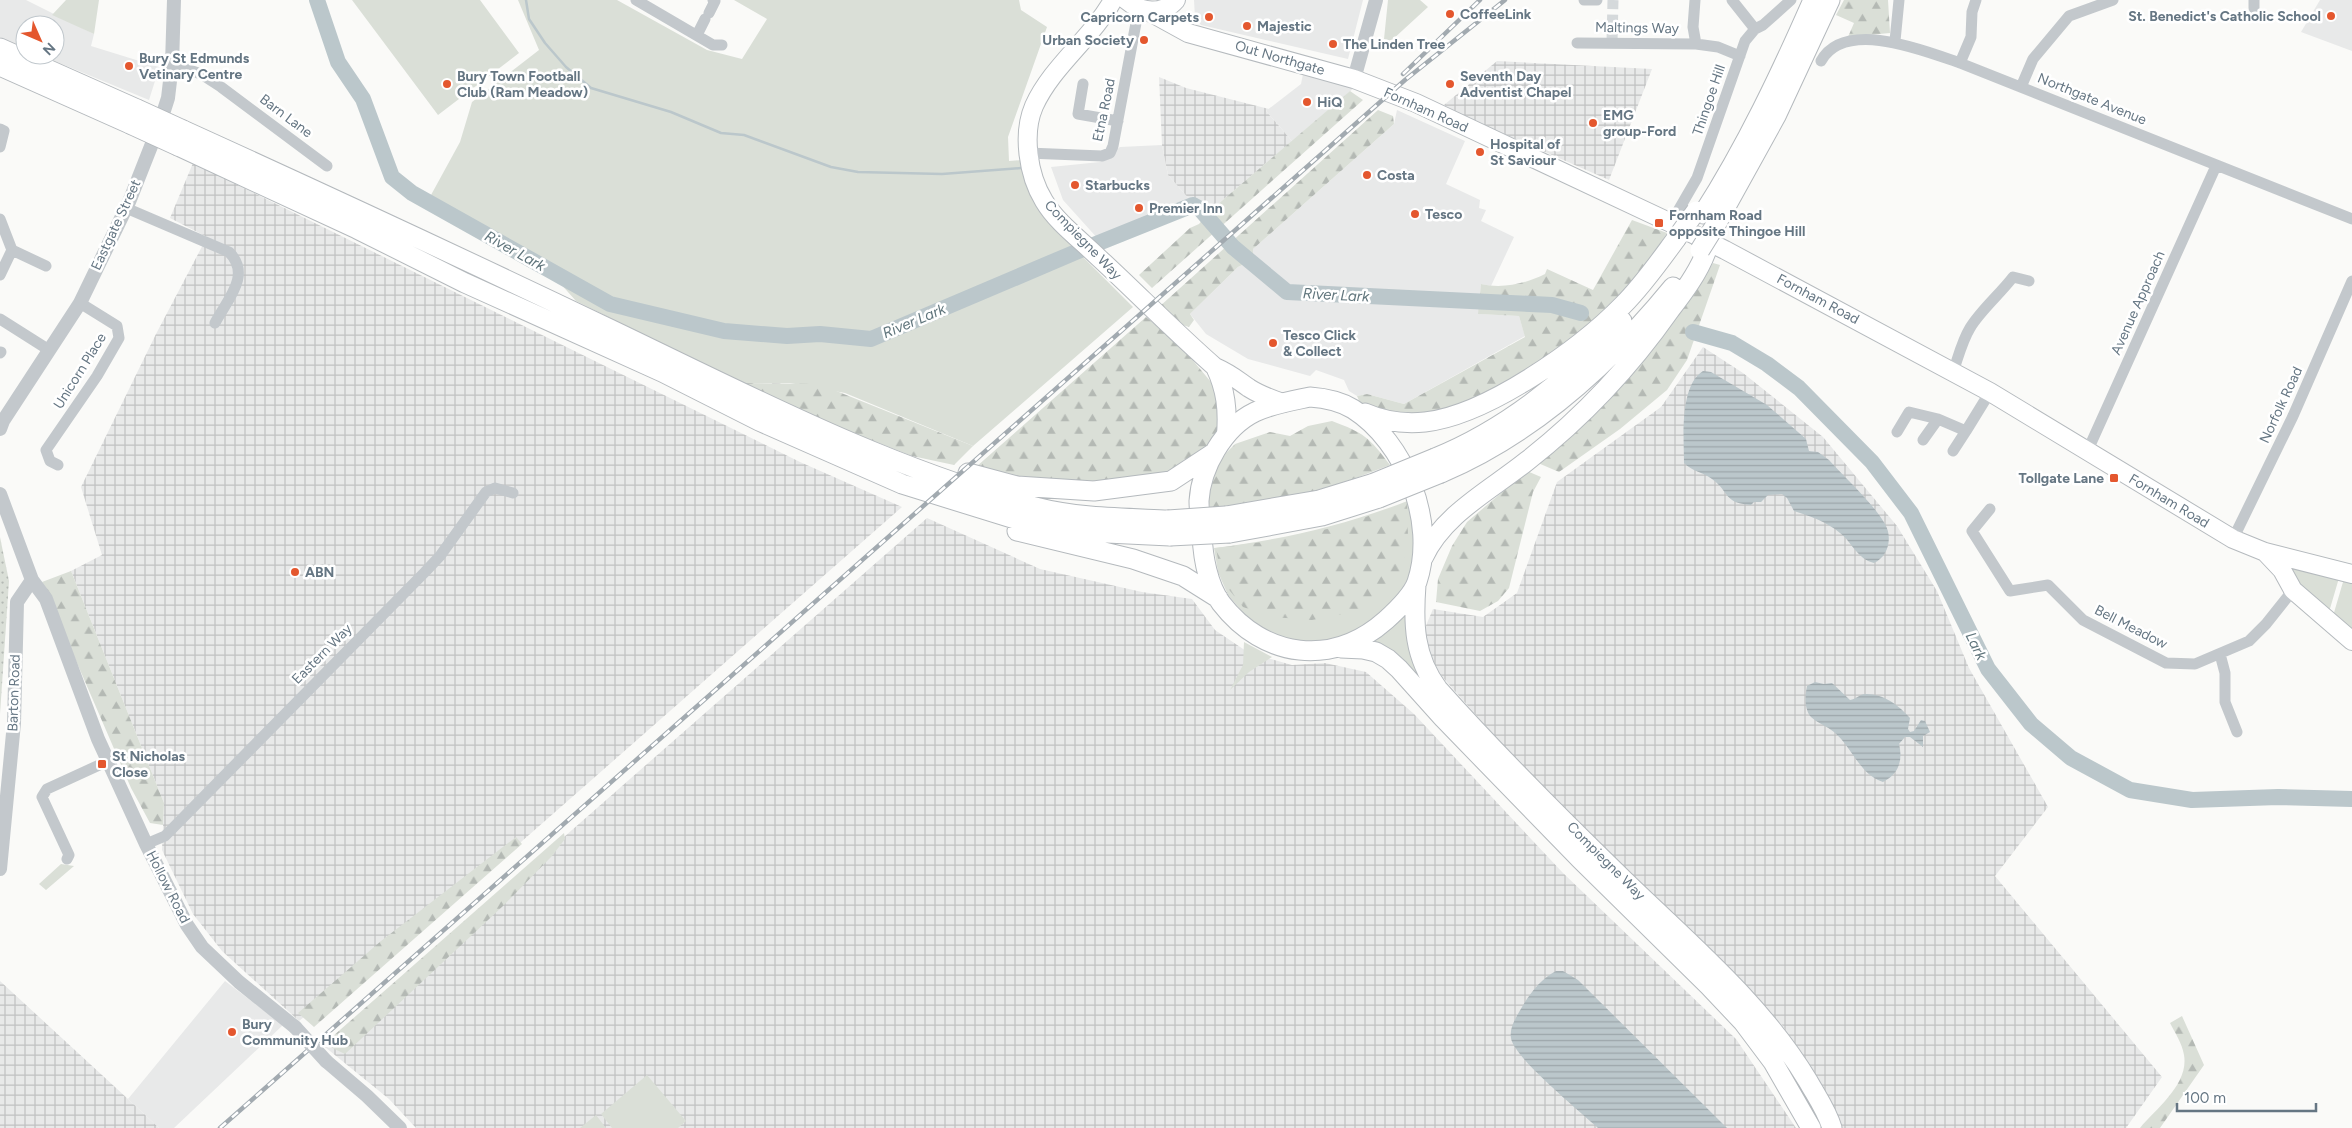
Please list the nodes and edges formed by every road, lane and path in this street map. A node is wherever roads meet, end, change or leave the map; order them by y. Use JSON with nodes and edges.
{"nodes":[{"id":1,"x":174,"y":0,"type":"edge"},
{"id":2,"x":636,"y":0,"type":"edge"},
{"id":3,"x":713,"y":0,"type":"edge"},
{"id":4,"x":1177,"y":0,"type":"edge"},
{"id":5,"x":1376,"y":0,"type":"edge"},
{"id":6,"x":1584,"y":0,"type":"edge"},
{"id":7,"x":1597,"y":0,"type":"edge"},
{"id":8,"x":1695,"y":0,"type":"edge"},
{"id":9,"x":1732,"y":0,"type":"edge"},
{"id":10,"x":1791,"y":0,"type":"edge"},
{"id":11,"x":1813,"y":0,"type":"edge"},
{"id":12,"x":1830,"y":0,"type":"edge"},
{"id":13,"x":1899,"y":0,"type":"edge"},
{"id":14,"x":1976,"y":0,"type":"edge"},
{"id":15,"x":2113,"y":0,"type":"edge"},
{"id":16,"x":1110,"y":6,"type":"edge"},
{"id":17,"x":1137,"y":10,"type":"edge"},
{"id":18,"x":1755,"y":29,"type":"junction"},
{"id":19,"x":697,"y":36,"type":"junction"},
{"id":20,"x":1206,"y":37,"type":"junction"},
{"id":21,"x":1895,"y":41,"type":"junction"},
{"id":22,"x":1577,"y":42,"type":"dead end"},
{"id":23,"x":1696,"y":44,"type":"junction"},
{"id":24,"x":722,"y":45,"type":"dead end"},
{"id":25,"x":0,"y":48,"type":"edge"},
{"id":26,"x":1740,"y":56,"type":"junction"},
{"id":27,"x":1821,"y":61,"type":"dead end"},
{"id":28,"x":1960,"y":62,"type":"junction"},
{"id":29,"x":172,"y":64,"type":"junction"},
{"id":30,"x":0,"y":66,"type":"edge"},
{"id":31,"x":1354,"y":79,"type":"junction"},
{"id":32,"x":1083,"y":84,"type":"dead end"},
{"id":33,"x":2021,"y":87,"type":"junction"},
{"id":34,"x":133,"y":117,"type":"junction"},
{"id":35,"x":1118,"y":122,"type":"junction"},
{"id":36,"x":0,"y":129,"type":"edge"},
{"id":37,"x":180,"y":138,"type":"junction"},
{"id":38,"x":0,"y":147,"type":"edge"},
{"id":39,"x":1028,"y":153,"type":"junction"},
{"id":40,"x":327,"y":166,"type":"dead end"},
{"id":41,"x":2216,"y":166,"type":"junction"},
{"id":42,"x":126,"y":208,"type":"junction"},
{"id":43,"x":0,"y":219,"type":"edge"},
{"id":44,"x":2352,"y":219,"type":"edge"},
{"id":45,"x":1707,"y":220,"type":"junction"},
{"id":46,"x":1687,"y":241,"type":"junction"},
{"id":47,"x":12,"y":250,"type":"junction"},
{"id":48,"x":46,"y":266,"type":"dead end"},
{"id":49,"x":0,"y":275,"type":"edge"},
{"id":50,"x":2030,"y":281,"type":"dead end"},
{"id":51,"x":2352,"y":281,"type":"edge"},
{"id":52,"x":80,"y":303,"type":"junction"},
{"id":53,"x":0,"y":319,"type":"edge"},
{"id":54,"x":215,"y":324,"type":"dead end"},
{"id":55,"x":49,"y":350,"type":"junction"},
{"id":56,"x":1215,"y":367,"type":"junction"},
{"id":57,"x":1953,"y":372,"type":"junction"},
{"id":58,"x":1990,"y":392,"type":"junction"},
{"id":59,"x":1283,"y":403,"type":"junction"},
{"id":60,"x":1352,"y":408,"type":"junction"},
{"id":61,"x":1938,"y":419,"type":"junction"},
{"id":62,"x":1,"y":424,"type":"edge"},
{"id":63,"x":1966,"y":431,"type":"junction"},
{"id":64,"x":1897,"y":432,"type":"dead end"},
{"id":65,"x":1226,"y":435,"type":"junction"},
{"id":66,"x":1923,"y":440,"type":"dead end"},
{"id":67,"x":874,"y":451,"type":"junction"},
{"id":68,"x":1215,"y":451,"type":"junction"},
{"id":69,"x":1953,"y":451,"type":"dead end"},
{"id":70,"x":2087,"y":452,"type":"junction"},
{"id":71,"x":58,"y":465,"type":"dead end"},
{"id":72,"x":902,"y":484,"type":"junction"},
{"id":73,"x":513,"y":493,"type":"dead end"},
{"id":74,"x":0,"y":494,"type":"edge"},
{"id":75,"x":1990,"y":509,"type":"dead end"},
{"id":76,"x":1169,"y":528,"type":"junction"},
{"id":77,"x":2233,"y":539,"type":"junction"},
{"id":78,"x":2265,"y":552,"type":"junction"},
{"id":79,"x":1422,"y":559,"type":"junction"},
{"id":80,"x":2292,"y":559,"type":"junction"},
{"id":81,"x":2352,"y":574,"type":"edge"},
{"id":82,"x":32,"y":580,"type":"junction"},
{"id":83,"x":1416,"y":584,"type":"junction"},
{"id":84,"x":2298,"y":594,"type":"junction"},
{"id":85,"x":1218,"y":598,"type":"junction"},
{"id":86,"x":2352,"y":641,"type":"edge"},
{"id":87,"x":1335,"y":648,"type":"junction"},
{"id":88,"x":2220,"y":654,"type":"junction"},
{"id":89,"x":2238,"y":725,"type":"dead end"},
{"id":90,"x":108,"y":761,"type":"junction"},
{"id":91,"x":146,"y":844,"type":"junction"},
{"id":92,"x":67,"y":859,"type":"dead end"},
{"id":93,"x":0,"y":869,"type":"edge"},
{"id":94,"x":400,"y":1128,"type":"edge"},
{"id":95,"x":1811,"y":1128,"type":"edge"},
{"id":96,"x":1832,"y":1128,"type":"edge"}],
"edges":[{"from":1,"to":29,"type":"street","name":"Eastgate Street"},
{"from":2,"to":19,"type":"street"},
{"from":3,"to":19,"type":"street"},
{"from":4,"to":17,"type":"main road","name":"Compiegne Way"},
{"from":4,"to":20,"type":"main road"},
{"from":5,"to":31,"type":"street"},
{"from":6,"to":7,"type":"street"},
{"from":8,"to":23,"type":"street","name":"Maltings Way"},
{"from":9,"to":18,"type":"street"},
{"from":10,"to":18,"type":"street","name":"Thingoe Hill"},
{"from":11,"to":45,"type":"highway"},
{"from":12,"to":45,"type":"highway"},
{"from":13,"to":21,"type":"street"},
{"from":14,"to":28,"type":"street"},
{"from":15,"to":33,"type":"street"},
{"from":16,"to":17,"type":"main road","name":"Compiegne Way"},
{"from":16,"to":39,"type":"main road","name":"Compiegne Way"},
{"from":17,"to":20,"type":"main road","name":"Out Northgate"},
{"from":17,"to":35,"type":"street","name":"Etna Road"},
{"from":18,"to":26,"type":"street","name":"Thingoe Hill"},
{"from":19,"to":24,"type":"street"},
{"from":20,"to":31,"type":"main road","name":"Out Northgate"},
{"from":21,"to":27,"type":"street","name":"Northgate Avenue"},
{"from":21,"to":28,"type":"street","name":"Northgate Avenue"},
{"from":22,"to":23,"type":"street","name":"Maltings Way"},
{"from":23,"to":26,"type":"street","name":"Maltings Way"},
{"from":25,"to":34,"type":"highway"},
{"from":26,"to":46,"type":"street","name":"Thingoe Hill"},
{"from":28,"to":33,"type":"street","name":"Northgate Avenue"},
{"from":29,"to":40,"type":"street","name":"Barn Lane"},
{"from":29,"to":42,"type":"street","name":"Eastgate Street"},
{"from":30,"to":34,"type":"highway"},
{"from":31,"to":46,"type":"main road","name":"Fornham Road"},
{"from":32,"to":35,"type":"street"},
{"from":33,"to":41,"type":"street","name":"Northgate Avenue"},
{"from":34,"to":37,"type":"highway","bridge":true},
{"from":35,"to":39,"type":"street","name":"Etna Road"},
{"from":36,"to":38,"type":"street"},
{"from":37,"to":67,"type":"highway"},
{"from":37,"to":72,"type":"highway"},
{"from":39,"to":56,"type":"main road","name":"Compiegne Way"},
{"from":41,"to":44,"type":"street","name":"Northgate Avenue"},
{"from":41,"to":70,"type":"street","name":"Avenue Approach"},
{"from":42,"to":52,"type":"street","name":"Eastgate Street"},
{"from":42,"to":54,"type":"street"},
{"from":43,"to":47,"type":"street"},
{"from":45,"to":46,"type":"highway","bridge":true},
{"from":45,"to":46,"type":"highway","bridge":true},
{"from":46,"to":57,"type":"main road","name":"Fornham Road"},
{"from":46,"to":60,"type":"highway"},
{"from":46,"to":76,"type":"highway","bridge":true},
{"from":46,"to":79,"type":"highway"},
{"from":47,"to":48,"type":"street"},
{"from":47,"to":49,"type":"street"},
{"from":50,"to":57,"type":"street"},
{"from":51,"to":77,"type":"street","name":"Norfolk Road"},
{"from":52,"to":55,"type":"street","name":"Eastgate Street"},
{"from":52,"to":71,"type":"street","name":"Unicorn Place"},
{"from":53,"to":55,"type":"street"},
{"from":55,"to":62,"type":"street","name":"Eastgate Street"},
{"from":56,"to":59,"type":"main road","name":"Compiegne Way"},
{"from":56,"to":65,"type":"main road","name":"Compiegne Way"},
{"from":57,"to":58,"type":"main road","name":"Fornham Road"},
{"from":58,"to":63,"type":"street"},
{"from":58,"to":70,"type":"main road","name":"Fornham Road"},
{"from":59,"to":60,"type":"highway"},
{"from":59,"to":65,"type":"highway"},
{"from":60,"to":79,"type":"highway"},
{"from":61,"to":63,"type":"street"},
{"from":61,"to":64,"type":"street"},
{"from":61,"to":66,"type":"street"},
{"from":63,"to":69,"type":"street"},
{"from":65,"to":68,"type":"highway"},
{"from":67,"to":68,"type":"highway"},
{"from":67,"to":76,"type":"highway"},
{"from":68,"to":85,"type":"highway"},
{"from":70,"to":77,"type":"main road","name":"Fornham Road"},
{"from":72,"to":76,"type":"highway"},
{"from":72,"to":85,"type":"highway"},
{"from":73,"to":91,"type":"street","name":"Eastern Way"},
{"from":74,"to":82,"type":"street"},
{"from":75,"to":88,"type":"street","name":"Bell Meadow"},
{"from":77,"to":78,"type":"main road","name":"Fornham Road"},
{"from":78,"to":80,"type":"main road","name":"Fornham Road"},
{"from":78,"to":84,"type":"main road","name":"Fornham Road"},
{"from":79,"to":83,"type":"highway"},
{"from":80,"to":81,"type":"main road","name":"Fornham Road"},
{"from":80,"to":84,"type":"main road"},
{"from":82,"to":90,"type":"street","name":"Hollow Road"},
{"from":82,"to":93,"type":"street","name":"Barton Road"},
{"from":83,"to":87,"type":"highway"},
{"from":83,"to":96,"type":"highway","name":"Compiegne Way"},
{"from":84,"to":86,"type":"main road","name":"Fornham Road"},
{"from":84,"to":88,"type":"street","name":"Bell Meadow"},
{"from":85,"to":87,"type":"highway"},
{"from":87,"to":95,"type":"highway","name":"Compiegne Way"},
{"from":88,"to":89,"type":"street"},
{"from":90,"to":91,"type":"street","name":"Hollow Road"},
{"from":90,"to":92,"type":"street"},
{"from":91,"to":94,"type":"street","name":"Hollow Road","bridge":true}]}
